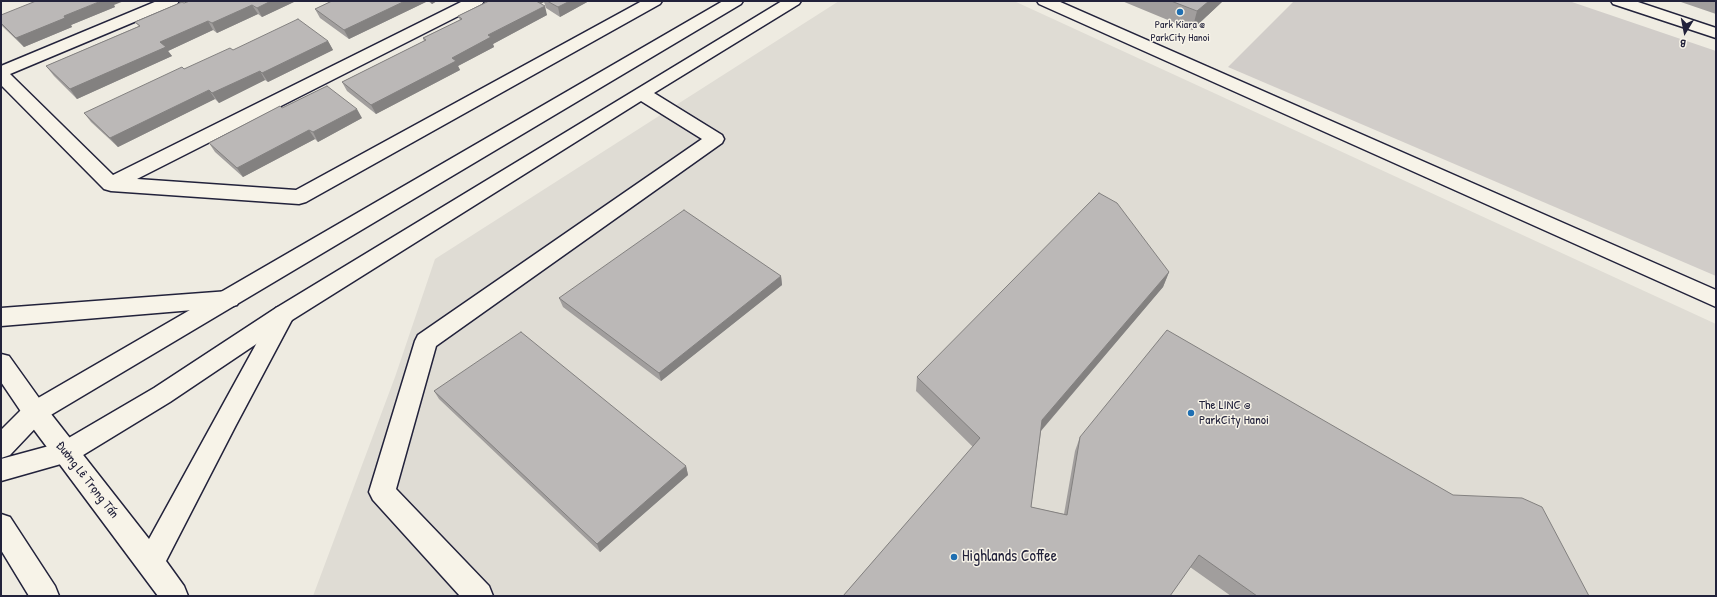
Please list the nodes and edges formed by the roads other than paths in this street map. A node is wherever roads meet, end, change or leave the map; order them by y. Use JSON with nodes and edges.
{"nodes":[{"id":1,"x":171,"y":1,"type":"edge"},
{"id":2,"x":476,"y":1,"type":"edge"},
{"id":3,"x":654,"y":1,"type":"edge"},
{"id":4,"x":735,"y":1,"type":"edge"},
{"id":5,"x":793,"y":1,"type":"edge"},
{"id":6,"x":1045,"y":1,"type":"edge"},
{"id":7,"x":1620,"y":1,"type":"edge"},
{"id":8,"x":1716,"y":33,"type":"edge"},
{"id":9,"x":1,"y":73,"type":"edge"},
{"id":10,"x":641,"y":93,"type":"junction"},
{"id":11,"x":111,"y":184,"type":"junction"},
{"id":12,"x":229,"y":299,"type":"junction"},
{"id":13,"x":1716,"y":299,"type":"edge"},
{"id":14,"x":284,"y":314,"type":"junction"},
{"id":15,"x":1,"y":317,"type":"edge"},
{"id":16,"x":1,"y":363,"type":"edge"},
{"id":17,"x":35,"y":412,"type":"junction"},
{"id":18,"x":1,"y":447,"type":"edge"},
{"id":19,"x":66,"y":452,"type":"junction"},
{"id":20,"x":1,"y":470,"type":"edge"},
{"id":21,"x":1,"y":526,"type":"edge"},
{"id":22,"x":151,"y":563,"type":"junction"},
{"id":23,"x":45,"y":596,"type":"edge"},
{"id":24,"x":174,"y":596,"type":"edge"},
{"id":25,"x":479,"y":596,"type":"edge"}],
"edges":[{"from":1,"to":9,"type":"street"},
{"from":2,"to":11,"type":"street"},
{"from":3,"to":11,"type":"street"},
{"from":4,"to":12,"type":"street"},
{"from":5,"to":10,"type":"street"},
{"from":6,"to":13,"type":"street"},
{"from":7,"to":8,"type":"street"},
{"from":9,"to":11,"type":"street"},
{"from":10,"to":14,"type":"street"},
{"from":10,"to":25,"type":"street"},
{"from":12,"to":15,"type":"street"},
{"from":12,"to":17,"type":"street"},
{"from":14,"to":19,"type":"street"},
{"from":14,"to":22,"type":"street"},
{"from":16,"to":17,"type":"street","name":"Đường Lê Trọng Tấn"},
{"from":17,"to":18,"type":"street"},
{"from":17,"to":19,"type":"street","name":"Đường Lê Trọng Tấn"},
{"from":19,"to":20,"type":"street"},
{"from":19,"to":22,"type":"street","name":"Đường Lê Trọng Tấn"},
{"from":21,"to":23,"type":"street"},
{"from":22,"to":24,"type":"street","name":"Đường Lê Trọng Tấn"}]}
